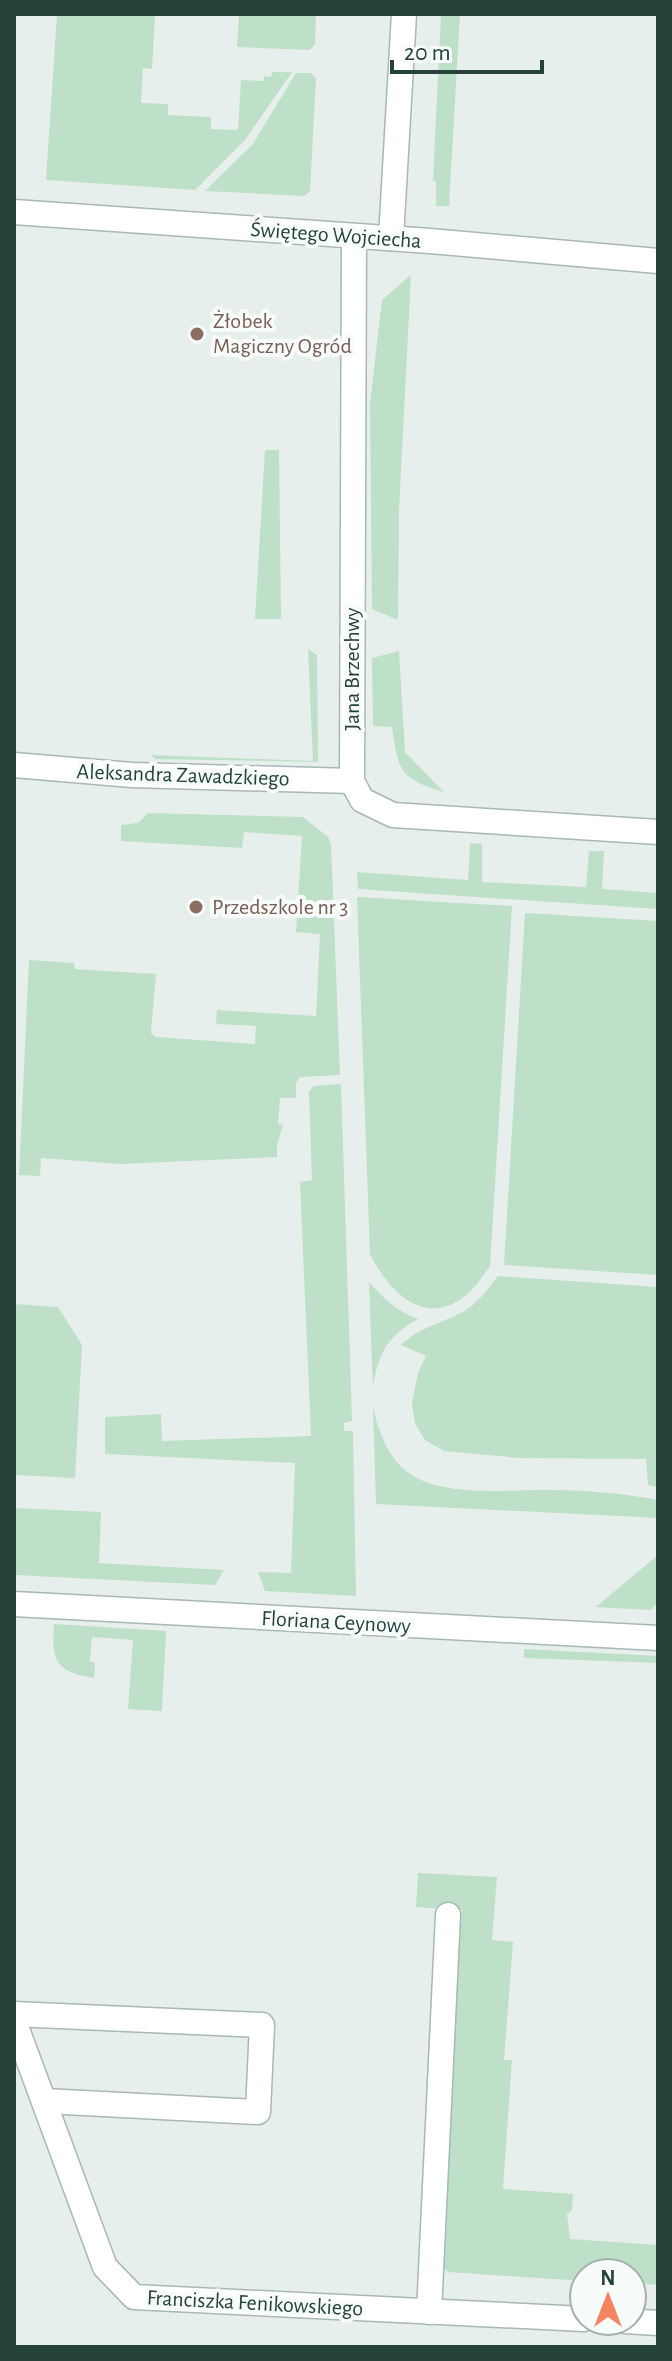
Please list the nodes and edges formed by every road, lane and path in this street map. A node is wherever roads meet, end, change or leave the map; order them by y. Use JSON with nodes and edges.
{"nodes":[{"id":1,"x":404,"y":14,"type":"edge"},
{"id":2,"x":14,"y":212,"type":"edge"},
{"id":3,"x":354,"y":236,"type":"junction"},
{"id":4,"x":391,"y":238,"type":"junction"},
{"id":5,"x":658,"y":261,"type":"edge"},
{"id":6,"x":14,"y":765,"type":"edge"},
{"id":7,"x":352,"y":781,"type":"junction"},
{"id":8,"x":658,"y":832,"type":"edge"},
{"id":9,"x":14,"y":1604,"type":"edge"},
{"id":10,"x":658,"y":1638,"type":"edge"},
{"id":11,"x":448,"y":1915,"type":"dead end"},
{"id":12,"x":14,"y":2014,"type":"edge"},
{"id":13,"x":14,"y":2021,"type":"edge"},
{"id":14,"x":45,"y":2101,"type":"junction"},
{"id":15,"x":429,"y":2312,"type":"junction"},
{"id":16,"x":568,"y":2318,"type":"edge"}],
"edges":[{"from":1,"to":4,"type":"street"},
{"from":2,"to":3,"type":"street","name":"Świętego Wojciecha"},
{"from":3,"to":4,"type":"street","name":"Świętego Wojciecha"},
{"from":3,"to":7,"type":"street","name":"Jana Brzechwy"},
{"from":4,"to":5,"type":"street","name":"Świętego Wojciecha"},
{"from":6,"to":7,"type":"street","name":"Aleksandra Zawadzkiego"},
{"from":7,"to":8,"type":"street"},
{"from":9,"to":10,"type":"street","name":"Floriana Ceynowy"},
{"from":11,"to":15,"type":"street"},
{"from":12,"to":14,"type":"street"},
{"from":13,"to":14,"type":"street","name":"Franciszka Fenikowskiego"},
{"from":14,"to":15,"type":"street","name":"Franciszka Fenikowskiego"},
{"from":15,"to":16,"type":"street","name":"Franciszka Fenikowskiego"}]}
